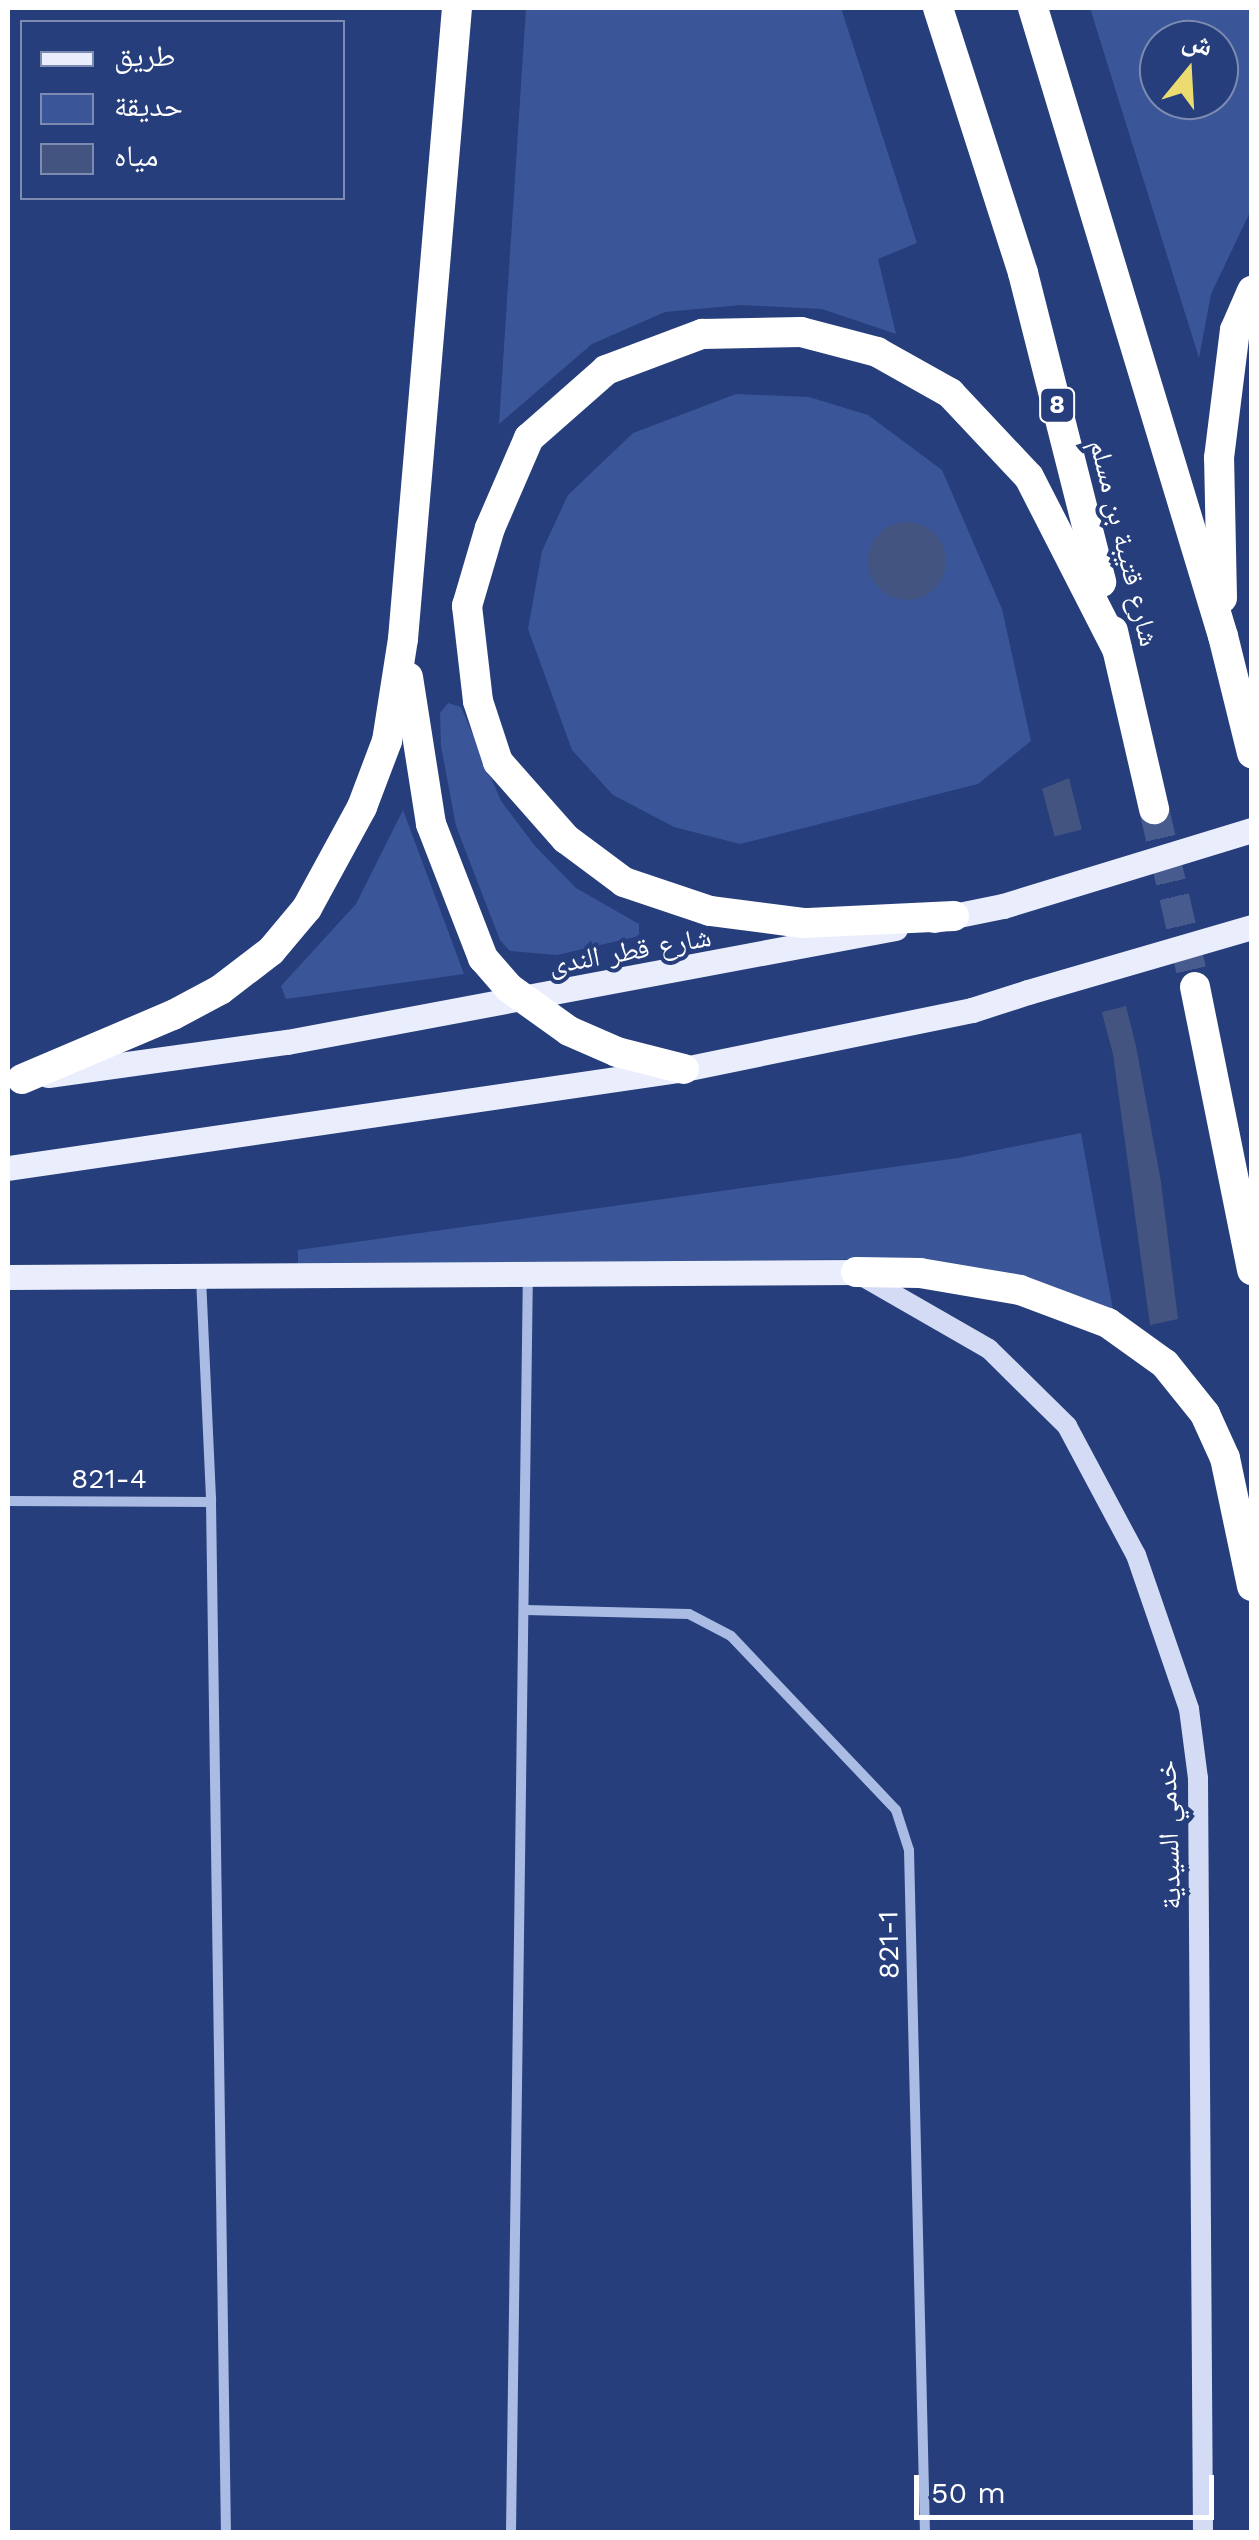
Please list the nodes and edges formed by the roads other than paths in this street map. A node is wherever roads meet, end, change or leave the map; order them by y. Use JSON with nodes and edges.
{"nodes":[{"id":1,"x":457,"y":8,"type":"edge"},
{"id":2,"x":938,"y":8,"type":"edge"},
{"id":3,"x":1032,"y":8,"type":"edge"},
{"id":4,"x":1252,"y":290,"type":"edge"},
{"id":5,"x":1223,"y":636,"type":"junction"},
{"id":6,"x":403,"y":639,"type":"junction"},
{"id":7,"x":1117,"y":649,"type":"junction"},
{"id":8,"x":1252,"y":752,"type":"edge"},
{"id":9,"x":1154,"y":809,"type":"tunnel mouth"},
{"id":10,"x":1252,"y":830,"type":"edge"},
{"id":11,"x":954,"y":916,"type":"junction"},
{"id":12,"x":1252,"y":928,"type":"edge"},
{"id":13,"x":1195,"y":987,"type":"tunnel mouth"},
{"id":14,"x":528,"y":1000,"type":"junction"},
{"id":15,"x":684,"y":1069,"type":"junction"},
{"id":16,"x":14,"y":1079,"type":"edge"},
{"id":17,"x":8,"y":1168,"type":"edge"},
{"id":18,"x":1252,"y":1270,"type":"edge"},
{"id":19,"x":201,"y":1272,"type":"junction"},
{"id":20,"x":528,"y":1272,"type":"junction"},
{"id":21,"x":856,"y":1272,"type":"junction"},
{"id":22,"x":8,"y":1276,"type":"edge"},
{"id":23,"x":8,"y":1501,"type":"edge"},
{"id":24,"x":211,"y":1502,"type":"junction"},
{"id":25,"x":1252,"y":1586,"type":"edge"},
{"id":26,"x":525,"y":1610,"type":"junction"},
{"id":27,"x":226,"y":2532,"type":"edge"},
{"id":28,"x":510,"y":2532,"type":"edge"},
{"id":29,"x":925,"y":2532,"type":"edge"},
{"id":30,"x":1203,"y":2532,"type":"edge"}],
"edges":[{"from":1,"to":6,"type":"highway"},
{"from":2,"to":7,"type":"highway","name":"شارع قتيبة بن مسلم","number":"8"},
{"from":3,"to":5,"type":"highway"},
{"from":4,"to":5,"type":"highway"},
{"from":5,"to":8,"type":"highway"},
{"from":6,"to":14,"type":"highway"},
{"from":6,"to":16,"type":"highway"},
{"from":7,"to":9,"type":"highway","name":"شارع قتيبة بن مسلم","number":"8"},
{"from":7,"to":11,"type":"highway"},
{"from":10,"to":11,"type":"main road","name":"شارع قطر الندى","bridge":true},
{"from":11,"to":14,"type":"main road","name":"شارع قطر الندى"},
{"from":12,"to":15,"type":"main road","bridge":true},
{"from":13,"to":18,"type":"highway"},
{"from":14,"to":15,"type":"highway"},
{"from":14,"to":16,"type":"main road","name":"شارع قطر الندى"},
{"from":15,"to":17,"type":"main road"},
{"from":19,"to":20,"type":"main road"},
{"from":19,"to":22,"type":"main road"},
{"from":19,"to":24,"type":"street"},
{"from":20,"to":21,"type":"main road"},
{"from":20,"to":26,"type":"street"},
{"from":21,"to":25,"type":"highway"},
{"from":21,"to":30,"type":"street","name":"خدمي السيدية"},
{"from":23,"to":24,"type":"street","name":"821-4"},
{"from":24,"to":27,"type":"street"},
{"from":26,"to":28,"type":"street"},
{"from":26,"to":29,"type":"street","name":"821-1"}]}
